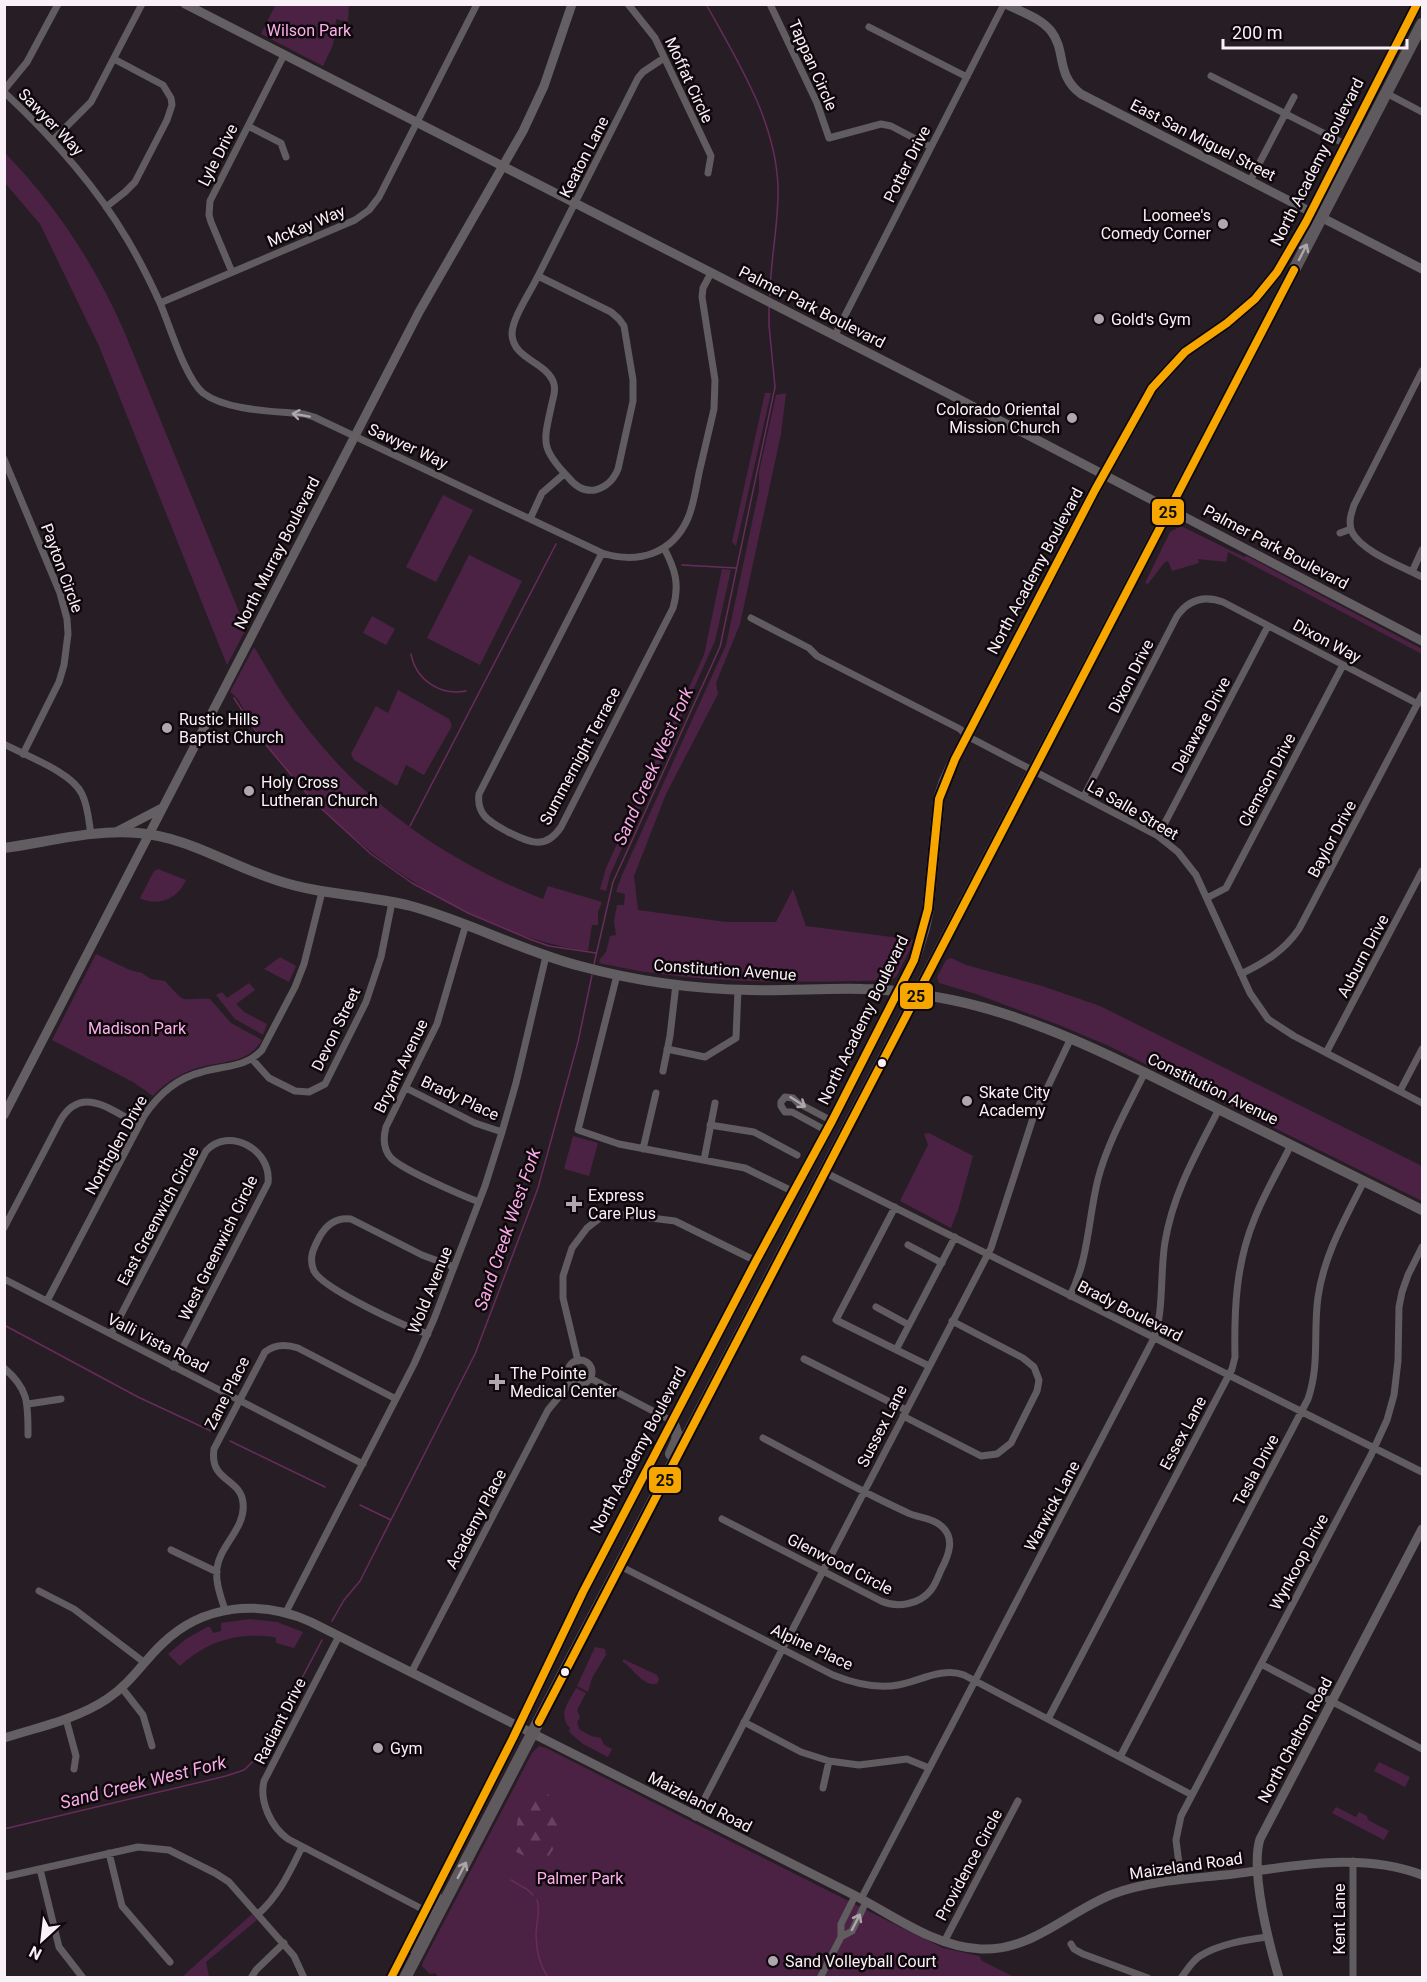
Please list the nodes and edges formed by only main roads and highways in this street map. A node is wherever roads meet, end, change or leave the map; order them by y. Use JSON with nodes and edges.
{"nodes":[{"id":1,"x":185,"y":4,"type":"edge"},
{"id":2,"x":572,"y":4,"type":"edge"},
{"id":3,"x":1005,"y":4,"type":"edge"},
{"id":4,"x":1417,"y":4,"type":"edge"},
{"id":5,"x":1422,"y":24,"type":"edge"},
{"id":6,"x":502,"y":166,"type":"junction"},
{"id":7,"x":1316,"y":214,"type":"junction"},
{"id":8,"x":1422,"y":269,"type":"edge"},
{"id":9,"x":1103,"y":475,"type":"junction"},
{"id":10,"x":1171,"y":509,"type":"junction"},
{"id":11,"x":1422,"y":641,"type":"edge"},
{"id":12,"x":162,"y":808,"type":"junction"},
{"id":13,"x":115,"y":832,"type":"junction"},
{"id":14,"x":149,"y":834,"type":"junction"},
{"id":15,"x":4,"y":848,"type":"edge"},
{"id":16,"x":899,"y":991,"type":"junction"},
{"id":17,"x":919,"y":994,"type":"junction"},
{"id":18,"x":4,"y":1115,"type":"edge"},
{"id":19,"x":1422,"y":1210,"type":"edge"},
{"id":20,"x":672,"y":1421,"type":"junction"},
{"id":21,"x":650,"y":1510,"type":"junction"},
{"id":22,"x":1422,"y":1529,"type":"edge"},
{"id":23,"x":519,"y":1726,"type":"junction"},
{"id":24,"x":533,"y":1733,"type":"junction"},
{"id":25,"x":4,"y":1738,"type":"edge"},
{"id":26,"x":1259,"y":1871,"type":"junction"},
{"id":27,"x":1422,"y":1875,"type":"edge"},
{"id":28,"x":436,"y":1891,"type":"junction"},
{"id":29,"x":408,"y":1973,"type":"edge"},
{"id":30,"x":391,"y":1977,"type":"edge"},
{"id":31,"x":1279,"y":1977,"type":"edge"}],
"edges":[{"from":1,"to":6,"type":"main road","name":"Palmer Park Boulevard"},
{"from":2,"to":6,"type":"main road","name":"North Murray Boulevard"},
{"from":3,"to":7,"type":"main road","name":"East San Miguel Street"},
{"from":4,"to":7,"type":"highway","name":"North Academy Boulevard"},
{"from":5,"to":7,"type":"highway","name":"North Academy Boulevard"},
{"from":6,"to":9,"type":"main road","name":"Palmer Park Boulevard"},
{"from":6,"to":12,"type":"main road","name":"North Murray Boulevard"},
{"from":7,"to":8,"type":"main road","name":"East San Miguel Street"},
{"from":7,"to":9,"type":"highway","name":"North Academy Boulevard"},
{"from":10,"to":7,"type":"highway","name":"North Academy Boulevard","one_way":true},
{"from":9,"to":10,"type":"main road","name":"Palmer Park Boulevard"},
{"from":9,"to":16,"type":"highway","name":"North Academy Boulevard"},
{"from":10,"to":11,"type":"main road","name":"Palmer Park Boulevard"},
{"from":10,"to":17,"type":"highway","name":"North Academy Boulevard"},
{"from":12,"to":13,"type":"main road"},
{"from":12,"to":14,"type":"main road","name":"North Murray Boulevard"},
{"from":13,"to":14,"type":"main road","name":"Constitution Avenue"},
{"from":13,"to":15,"type":"main road","name":"Constitution Avenue"},
{"from":14,"to":16,"type":"main road","name":"Constitution Avenue"},
{"from":14,"to":18,"type":"main road","name":"North Murray Boulevard"},
{"from":16,"to":17,"type":"main road","name":"Constitution Avenue"},
{"from":16,"to":20,"type":"highway","name":"North Academy Boulevard"},
{"from":17,"to":19,"type":"main road","name":"Constitution Avenue"},
{"from":17,"to":21,"type":"highway","name":"North Academy Boulevard"},
{"from":20,"to":21,"type":"highway"},
{"from":20,"to":23,"type":"highway","name":"North Academy Boulevard"},
{"from":21,"to":24,"type":"highway","name":"North Academy Boulevard"},
{"from":22,"to":26,"type":"main road","name":"North Chelton Road"},
{"from":23,"to":24,"type":"main road","name":"Maizeland Road"},
{"from":23,"to":25,"type":"main road","name":"Maizeland Road"},
{"from":23,"to":28,"type":"highway","name":"North Academy Boulevard"},
{"from":24,"to":26,"type":"main road","name":"Maizeland Road"},
{"from":29,"to":24,"type":"highway","name":"North Academy Boulevard","one_way":true},
{"from":26,"to":27,"type":"main road","name":"Maizeland Road"},
{"from":26,"to":31,"type":"main road","name":"North Chelton Road"},
{"from":28,"to":29,"type":"main road"},
{"from":28,"to":30,"type":"highway","name":"North Academy Boulevard"}]}
